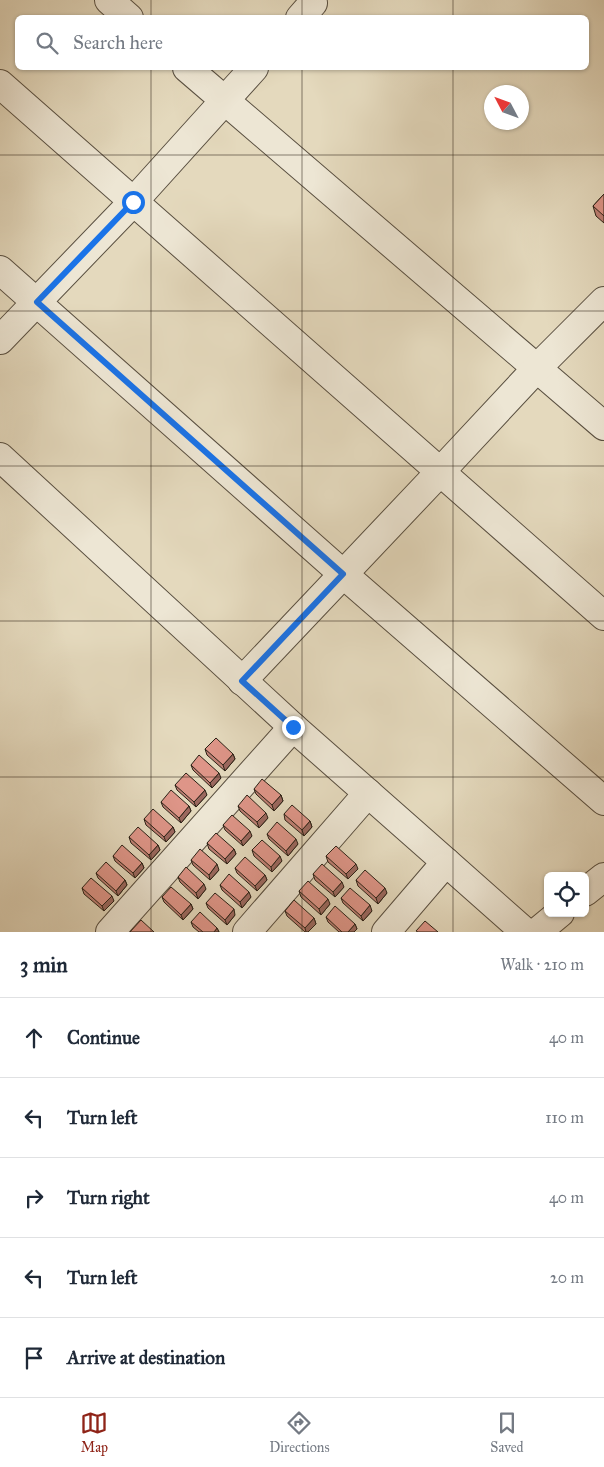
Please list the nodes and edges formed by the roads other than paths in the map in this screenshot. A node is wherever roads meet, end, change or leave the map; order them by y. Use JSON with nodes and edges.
{"nodes":[{"id":1,"x":109,"y":0,"type":"edge"},
{"id":2,"x":126,"y":15,"type":"edge"},
{"id":3,"x":189,"y":70,"type":"edge"},
{"id":4,"x":252,"y":70,"type":"edge"},
{"id":5,"x":0,"y":84,"type":"edge"},
{"id":6,"x":225,"y":100,"type":"junction"},
{"id":7,"x":133,"y":202,"type":"junction"},
{"id":8,"x":0,"y":270,"type":"edge"},
{"id":9,"x":604,"y":301,"type":"edge"},
{"id":10,"x":37,"y":302,"type":"junction"},
{"id":11,"x":0,"y":340,"type":"edge"},
{"id":12,"x":537,"y":368,"type":"junction"},
{"id":13,"x":604,"y":426,"type":"edge"},
{"id":14,"x":0,"y":457,"type":"edge"},
{"id":15,"x":440,"y":472,"type":"junction"},
{"id":16,"x":343,"y":574,"type":"junction"},
{"id":17,"x":604,"y":616,"type":"edge"},
{"id":18,"x":242,"y":681,"type":"junction"},
{"id":19,"x":293,"y":727,"type":"junction"},
{"id":20,"x":368,"y":793,"type":"junction"},
{"id":21,"x":604,"y":801,"type":"edge"},
{"id":22,"x":446,"y":862,"type":"junction"},
{"id":23,"x":604,"y":877,"type":"edge"},
{"id":24,"x":589,"y":889,"type":"edge"},
{"id":25,"x":555,"y":917,"type":"edge"},
{"id":26,"x":110,"y":932,"type":"edge"},
{"id":27,"x":247,"y":932,"type":"edge"},
{"id":28,"x":386,"y":932,"type":"edge"},
{"id":29,"x":525,"y":932,"type":"edge"},
{"id":30,"x":537,"y":932,"type":"edge"}],
"edges":[{"from":1,"to":2,"type":"street"},
{"from":3,"to":6,"type":"street"},
{"from":4,"to":6,"type":"street"},
{"from":5,"to":7,"type":"street"},
{"from":6,"to":7,"type":"street"},
{"from":6,"to":12,"type":"street"},
{"from":7,"to":10,"type":"street"},
{"from":7,"to":15,"type":"street"},
{"from":8,"to":10,"type":"street"},
{"from":9,"to":12,"type":"street"},
{"from":10,"to":11,"type":"street"},
{"from":10,"to":16,"type":"street"},
{"from":12,"to":13,"type":"street"},
{"from":12,"to":15,"type":"street"},
{"from":14,"to":18,"type":"street"},
{"from":15,"to":16,"type":"street"},
{"from":15,"to":17,"type":"street"},
{"from":16,"to":18,"type":"street"},
{"from":16,"to":21,"type":"street"},
{"from":18,"to":19,"type":"street"},
{"from":19,"to":20,"type":"street"},
{"from":19,"to":26,"type":"street"},
{"from":20,"to":22,"type":"street"},
{"from":20,"to":27,"type":"street"},
{"from":22,"to":28,"type":"street"},
{"from":22,"to":29,"type":"street"},
{"from":23,"to":24,"type":"street"},
{"from":25,"to":30,"type":"street"}]}
